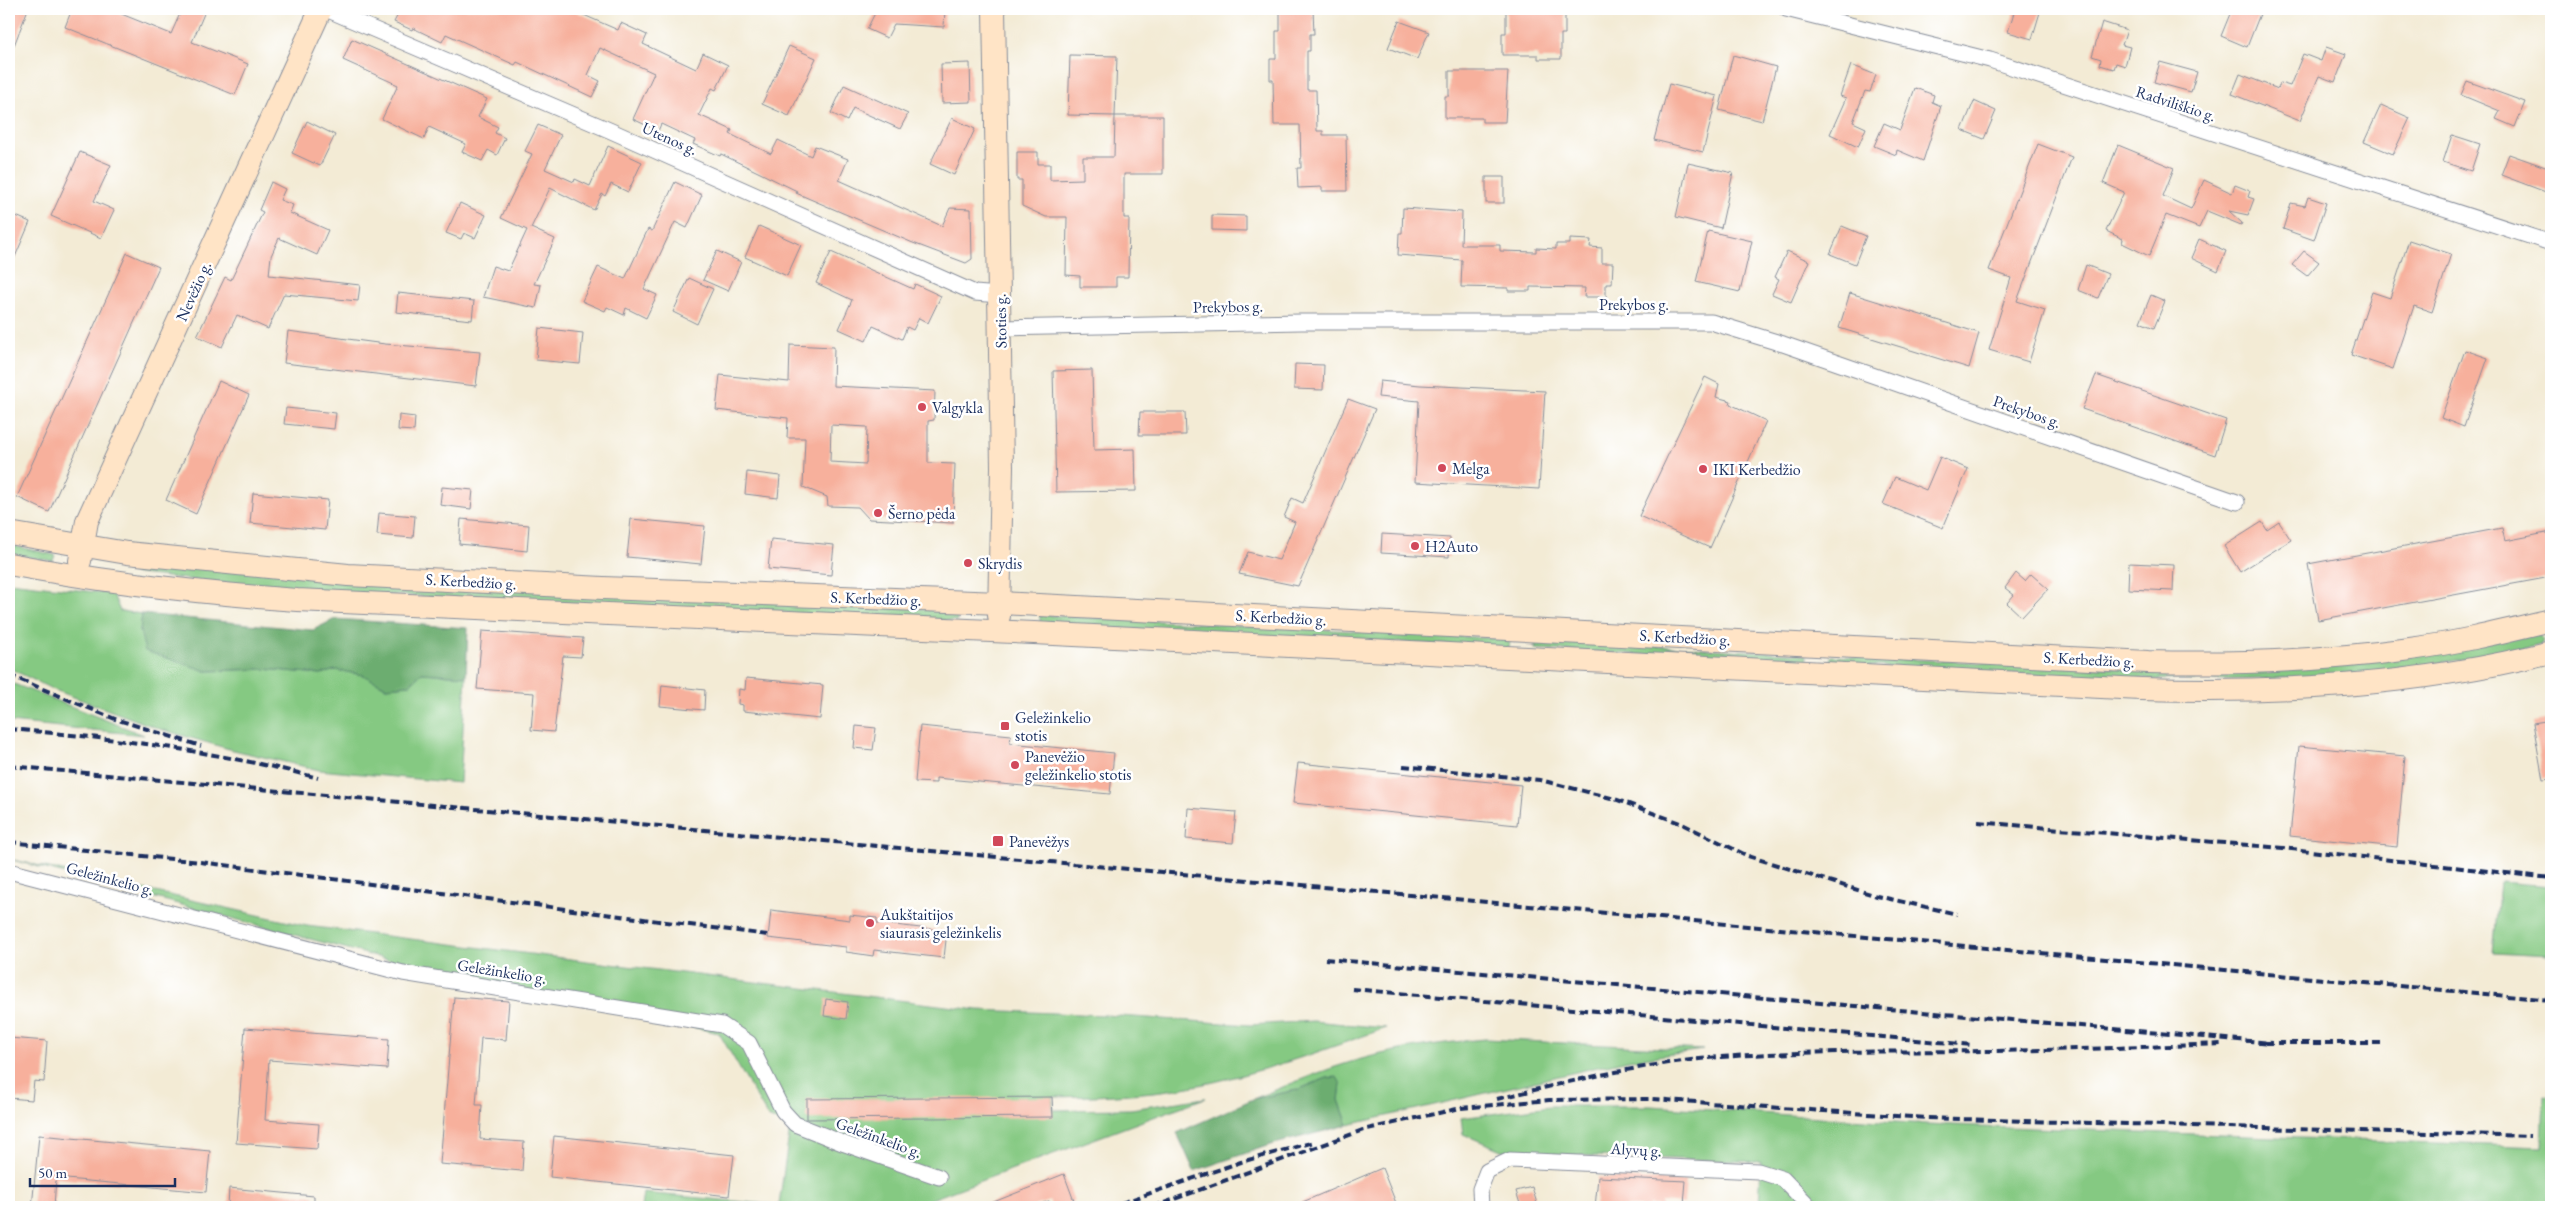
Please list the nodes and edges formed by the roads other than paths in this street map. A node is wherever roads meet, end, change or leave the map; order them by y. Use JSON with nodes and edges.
{"nodes":[{"id":1,"x":321,"y":9,"type":"edge"},
{"id":2,"x":326,"y":9,"type":"edge"},
{"id":3,"x":994,"y":9,"type":"edge"},
{"id":4,"x":1786,"y":9,"type":"edge"},
{"id":5,"x":2551,"y":243,"type":"edge"},
{"id":6,"x":999,"y":295,"type":"junction"},
{"id":7,"x":1000,"y":328,"type":"junction"},
{"id":8,"x":2237,"y":502,"type":"dead end"},
{"id":9,"x":9,"y":533,"type":"edge"},
{"id":10,"x":82,"y":546,"type":"junction"},
{"id":11,"x":9,"y":564,"type":"edge"},
{"id":12,"x":78,"y":576,"type":"junction"},
{"id":13,"x":1000,"y":603,"type":"junction"},
{"id":14,"x":2551,"y":620,"type":"edge"},
{"id":15,"x":1524,"y":629,"type":"junction"},
{"id":16,"x":998,"y":632,"type":"junction"},
{"id":17,"x":1820,"y":644,"type":"junction"},
{"id":18,"x":2551,"y":652,"type":"edge"},
{"id":19,"x":1523,"y":660,"type":"junction"},
{"id":20,"x":1819,"y":674,"type":"junction"},
{"id":21,"x":9,"y":871,"type":"edge"},
{"id":22,"x":939,"y":1177,"type":"dead end"},
{"id":23,"x":1481,"y":1207,"type":"edge"},
{"id":24,"x":1810,"y":1207,"type":"edge"}],
"edges":[{"from":1,"to":10,"type":"main road","name":"Nevėžio g."},
{"from":2,"to":6,"type":"street","name":"Utenos g."},
{"from":3,"to":6,"type":"main road","name":"Stoties g."},
{"from":4,"to":5,"type":"street","name":"Radviliškio g."},
{"from":6,"to":7,"type":"main road","name":"Stoties g."},
{"from":7,"to":8,"type":"street","name":"Prekybos g."},
{"from":7,"to":13,"type":"main road","name":"Stoties g."},
{"from":9,"to":10,"type":"main road","name":"S. Kerbedžio g."},
{"from":10,"to":12,"type":"main road","name":"Nevėžio g."},
{"from":10,"to":13,"type":"main road","name":"S. Kerbedžio g."},
{"from":11,"to":12,"type":"main road","name":"S. Kerbedžio g."},
{"from":12,"to":16,"type":"main road","name":"S. Kerbedžio g."},
{"from":13,"to":15,"type":"main road","name":"S. Kerbedžio g."},
{"from":13,"to":16,"type":"main road","name":"Stoties g."},
{"from":14,"to":17,"type":"main road","name":"S. Kerbedžio g."},
{"from":15,"to":17,"type":"main road","name":"S. Kerbedžio g."},
{"from":15,"to":19,"type":"main road"},
{"from":16,"to":19,"type":"main road","name":"S. Kerbedžio g."},
{"from":17,"to":20,"type":"main road"},
{"from":18,"to":20,"type":"main road","name":"S. Kerbedžio g."},
{"from":19,"to":20,"type":"main road","name":"S. Kerbedžio g."},
{"from":21,"to":22,"type":"street","name":"Geležinkelio g."},
{"from":23,"to":24,"type":"street","name":"Alyvų g."}]}
